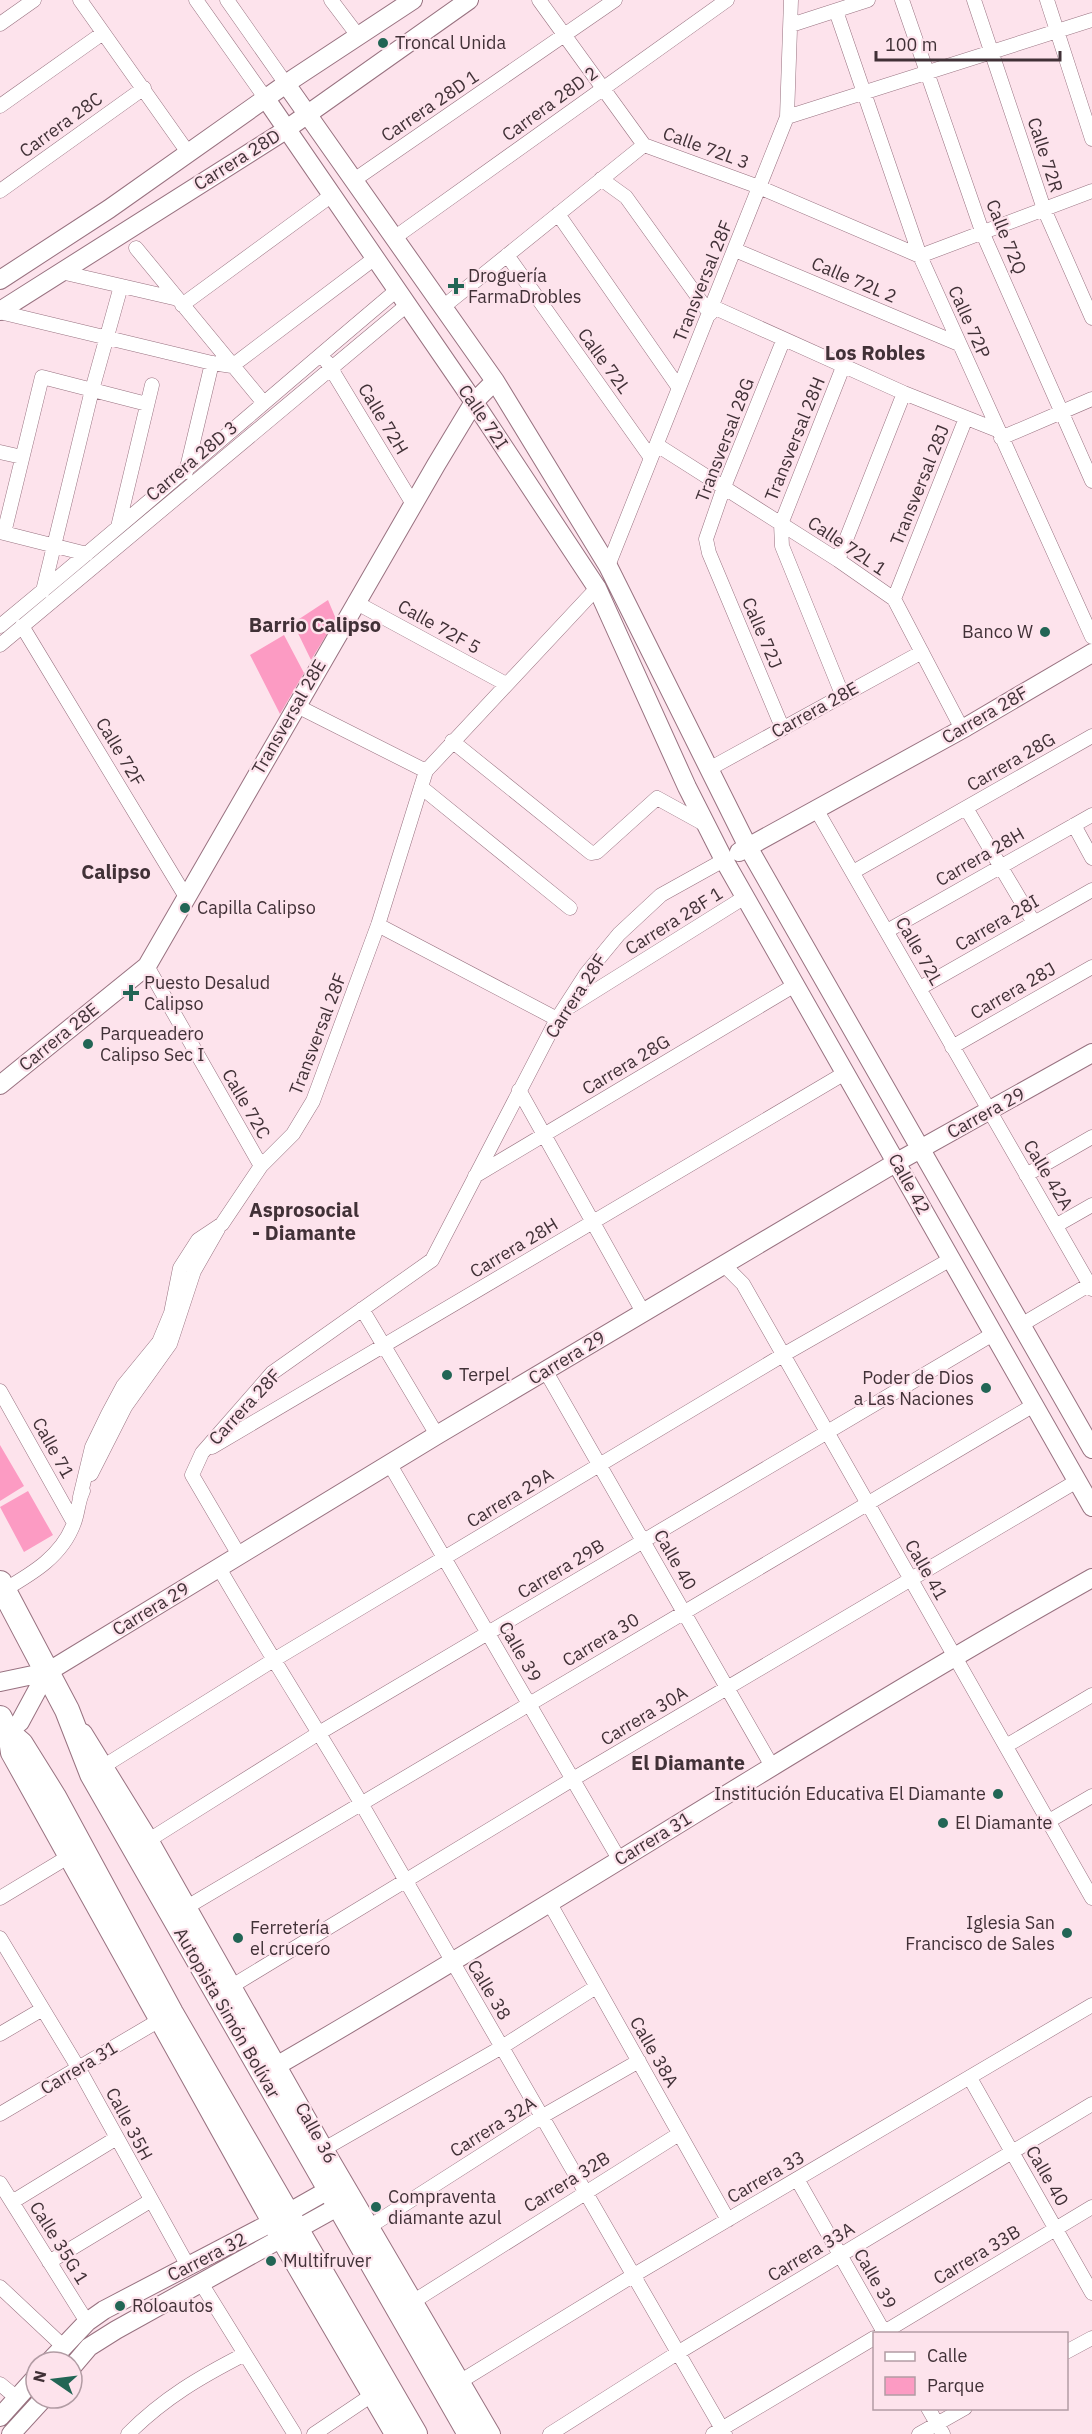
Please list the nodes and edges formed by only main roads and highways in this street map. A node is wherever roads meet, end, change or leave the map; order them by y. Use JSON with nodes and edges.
{"nodes":[{"id":1,"x":2,"y":1587,"type":"edge"},
{"id":2,"x":2,"y":1729,"type":"edge"},
{"id":3,"x":351,"y":2357,"type":"road end"},
{"id":4,"x":376,"y":2366,"type":"junction"},
{"id":5,"x":415,"y":2434,"type":"edge"},
{"id":6,"x":470,"y":2434,"type":"edge"}],
"edges":[{"from":1,"to":6,"type":"highway","name":"Autopista Simón Bolívar"},
{"from":2,"to":4,"type":"highway"},
{"from":3,"to":4,"type":"highway"},
{"from":4,"to":5,"type":"highway"}]}
